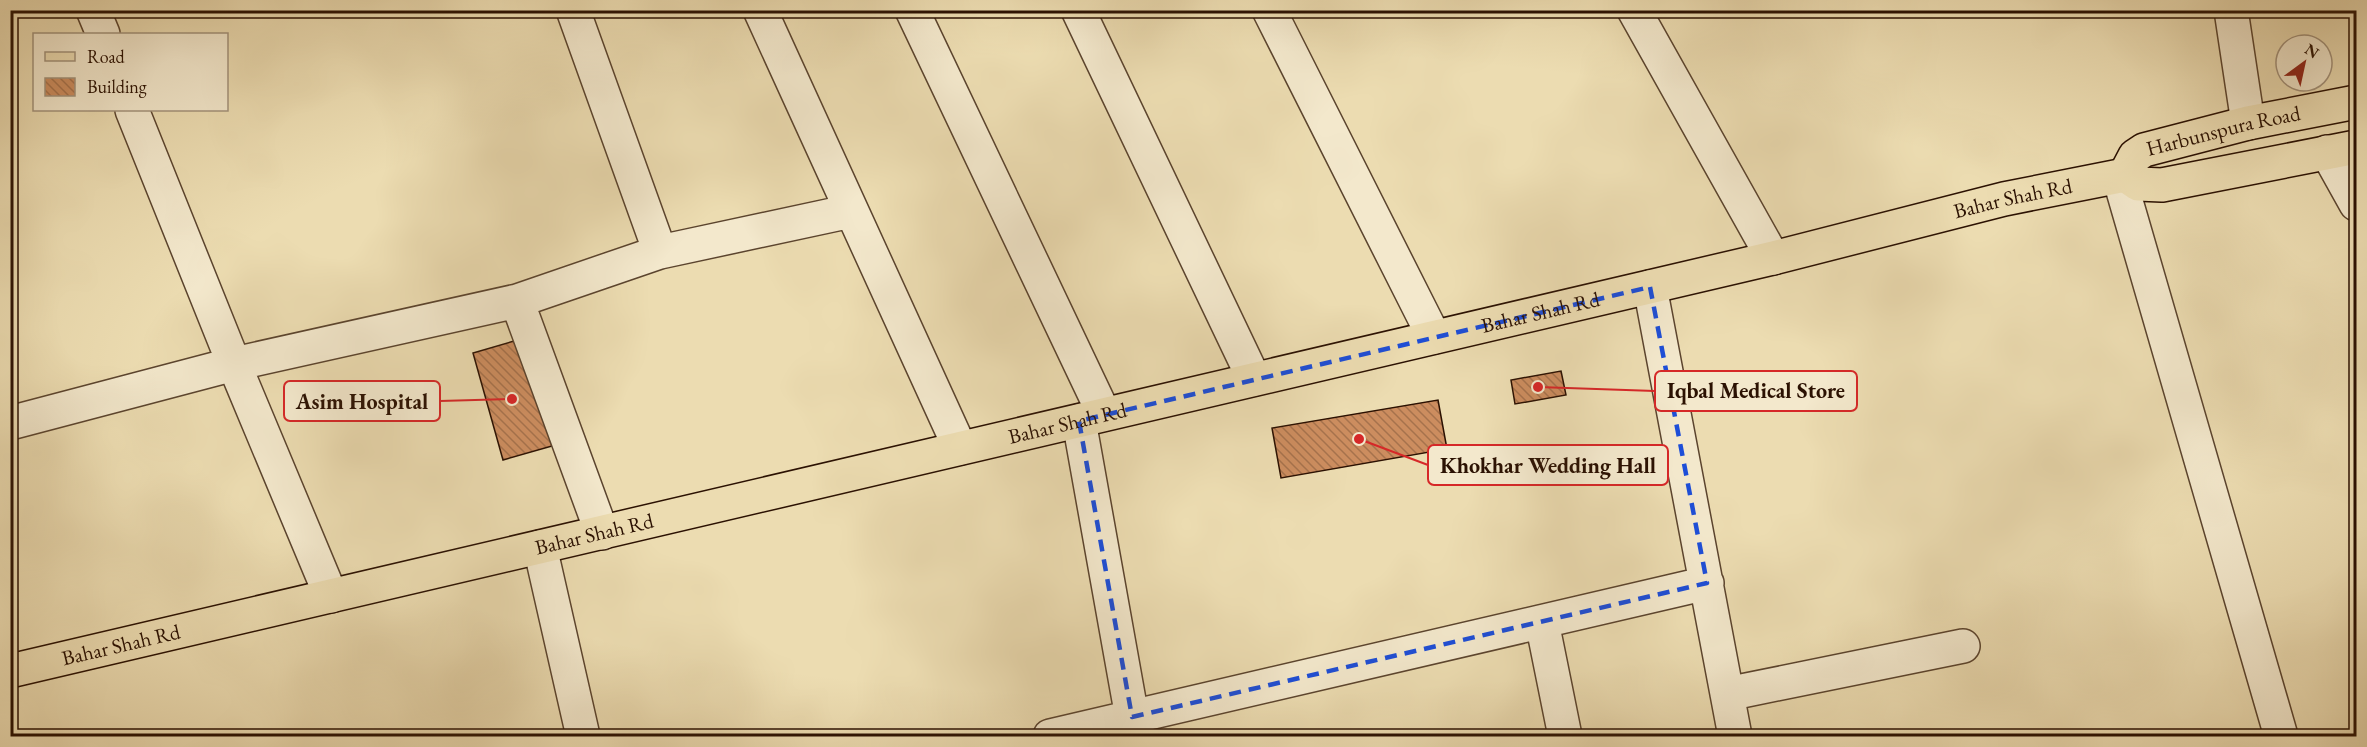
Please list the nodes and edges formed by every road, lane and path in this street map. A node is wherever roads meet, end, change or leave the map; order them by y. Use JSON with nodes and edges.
{"nodes":[{"id":1,"x":93,"y":10,"type":"edge"},
{"id":2,"x":573,"y":10,"type":"edge"},
{"id":3,"x":760,"y":10,"type":"edge"},
{"id":4,"x":912,"y":10,"type":"edge"},
{"id":5,"x":1078,"y":10,"type":"edge"},
{"id":6,"x":1269,"y":10,"type":"edge"},
{"id":7,"x":1634,"y":10,"type":"edge"},
{"id":8,"x":2231,"y":10,"type":"edge"},
{"id":9,"x":103,"y":33,"type":"edge"},
{"id":10,"x":2356,"y":102,"type":"edge"},
{"id":11,"x":132,"y":111,"type":"edge"},
{"id":12,"x":2248,"y":123,"type":"junction"},
{"id":13,"x":2342,"y":149,"type":"edge"},
{"id":14,"x":2122,"y":176,"type":"junction"},
{"id":15,"x":2356,"y":204,"type":"edge"},
{"id":16,"x":851,"y":211,"type":"junction"},
{"id":17,"x":660,"y":252,"type":"junction"},
{"id":18,"x":1773,"y":258,"type":"junction"},
{"id":19,"x":1650,"y":286,"type":"junction"},
{"id":20,"x":517,"y":301,"type":"junction"},
{"id":21,"x":1434,"y":337,"type":"junction"},
{"id":22,"x":234,"y":363,"type":"junction"},
{"id":23,"x":1254,"y":379,"type":"junction"},
{"id":24,"x":1091,"y":417,"type":"junction"},
{"id":25,"x":10,"y":423,"type":"edge"},
{"id":26,"x":960,"y":448,"type":"junction"},
{"id":27,"x":602,"y":533,"type":"junction"},
{"id":28,"x":540,"y":547,"type":"junction"},
{"id":29,"x":1707,"y":583,"type":"junction"},
{"id":30,"x":331,"y":596,"type":"junction"},
{"id":31,"x":1542,"y":622,"type":"junction"},
{"id":32,"x":1964,"y":646,"type":"dead end"},
{"id":33,"x":10,"y":671,"type":"edge"},
{"id":34,"x":1727,"y":694,"type":"junction"},
{"id":35,"x":1132,"y":717,"type":"junction"},
{"id":36,"x":583,"y":736,"type":"edge"},
{"id":37,"x":1050,"y":736,"type":"edge"},
{"id":38,"x":1566,"y":736,"type":"edge"},
{"id":39,"x":1736,"y":736,"type":"edge"},
{"id":40,"x":2281,"y":736,"type":"edge"}],
"edges":[{"from":1,"to":9,"type":"street"},
{"from":2,"to":17,"type":"street"},
{"from":3,"to":16,"type":"street"},
{"from":4,"to":24,"type":"street"},
{"from":5,"to":23,"type":"street"},
{"from":6,"to":21,"type":"street"},
{"from":7,"to":18,"type":"street"},
{"from":8,"to":12,"type":"street"},
{"from":10,"to":12,"type":"main road","name":"Harbunspura Road"},
{"from":11,"to":22,"type":"street"},
{"from":12,"to":14,"type":"main road","name":"Harbunspura Road"},
{"from":13,"to":14,"type":"main road","name":"Harbunspura Road"},
{"from":13,"to":15,"type":"street"},
{"from":14,"to":18,"type":"main road","name":"Bahar Shah Rd"},
{"from":14,"to":40,"type":"street"},
{"from":16,"to":17,"type":"street"},
{"from":16,"to":26,"type":"street"},
{"from":17,"to":20,"type":"street"},
{"from":18,"to":19,"type":"main road","name":"Bahar Shah Rd"},
{"from":19,"to":21,"type":"main road","name":"Bahar Shah Rd"},
{"from":19,"to":29,"type":"street"},
{"from":20,"to":22,"type":"street"},
{"from":20,"to":27,"type":"street"},
{"from":21,"to":23,"type":"main road","name":"Bahar Shah Rd"},
{"from":22,"to":25,"type":"street"},
{"from":22,"to":30,"type":"street"},
{"from":23,"to":24,"type":"main road","name":"Bahar Shah Rd"},
{"from":24,"to":26,"type":"main road","name":"Bahar Shah Rd"},
{"from":24,"to":35,"type":"street"},
{"from":26,"to":27,"type":"main road","name":"Bahar Shah Rd"},
{"from":27,"to":28,"type":"main road","name":"Bahar Shah Rd"},
{"from":28,"to":30,"type":"main road","name":"Bahar Shah Rd"},
{"from":28,"to":36,"type":"street"},
{"from":29,"to":31,"type":"street"},
{"from":29,"to":34,"type":"street"},
{"from":30,"to":33,"type":"main road","name":"Bahar Shah Rd"},
{"from":31,"to":35,"type":"street"},
{"from":31,"to":38,"type":"street"},
{"from":32,"to":34,"type":"street"},
{"from":34,"to":39,"type":"street"},
{"from":35,"to":37,"type":"street"}]}
